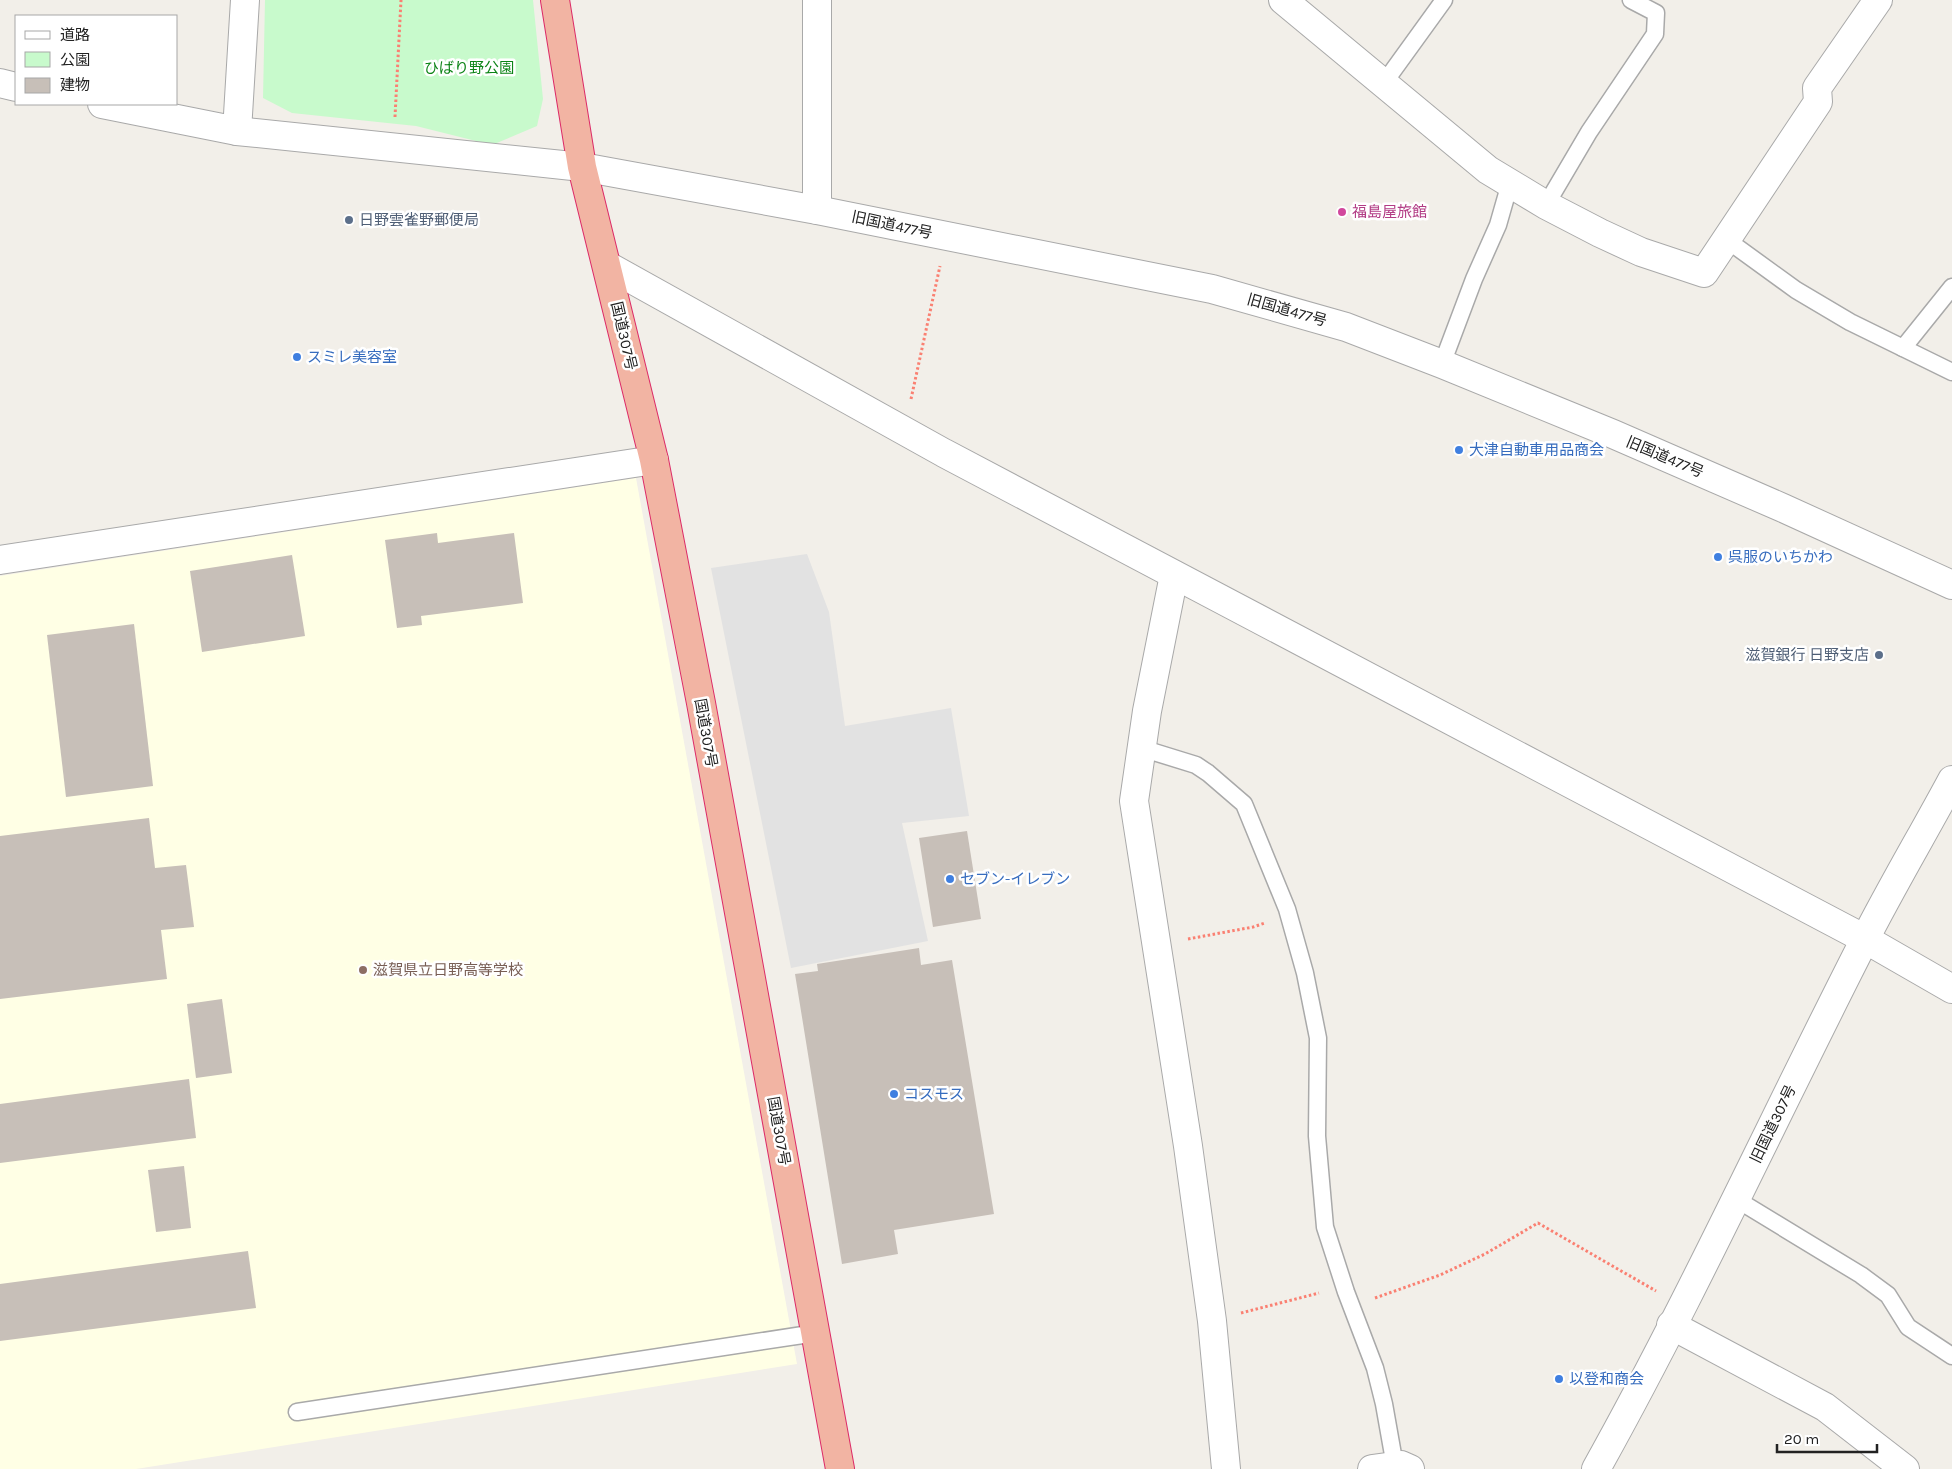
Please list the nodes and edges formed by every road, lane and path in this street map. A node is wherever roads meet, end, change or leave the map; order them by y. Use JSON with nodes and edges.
{"nodes":[{"id":1,"x":245,"y":0,"type":"edge"},
{"id":2,"x":401,"y":0,"type":"edge"},
{"id":3,"x":555,"y":0,"type":"edge"},
{"id":4,"x":817,"y":0,"type":"edge"},
{"id":5,"x":1283,"y":0,"type":"edge"},
{"id":6,"x":1444,"y":0,"type":"edge"},
{"id":7,"x":1631,"y":0,"type":"edge"},
{"id":8,"x":1878,"y":0,"type":"edge"},
{"id":9,"x":0,"y":83,"type":"edge"},
{"id":10,"x":1384,"y":83,"type":"junction"},
{"id":11,"x":15,"y":87,"type":"edge"},
{"id":12,"x":107,"y":105,"type":"edge"},
{"id":13,"x":237,"y":131,"type":"junction"},
{"id":14,"x":394,"y":148,"type":"junction"},
{"id":15,"x":582,"y":167,"type":"junction"},
{"id":16,"x":1510,"y":184,"type":"junction"},
{"id":17,"x":1546,"y":205,"type":"junction"},
{"id":18,"x":817,"y":210,"type":"junction"},
{"id":19,"x":946,"y":236,"type":"junction"},
{"id":20,"x":1727,"y":240,"type":"junction"},
{"id":21,"x":608,"y":266,"type":"junction"},
{"id":22,"x":1952,"y":288,"type":"edge"},
{"id":23,"x":1903,"y":348,"type":"junction"},
{"id":24,"x":1442,"y":364,"type":"junction"},
{"id":25,"x":1952,"y":372,"type":"edge"},
{"id":26,"x":904,"y":431,"type":"junction"},
{"id":27,"x":654,"y":460,"type":"junction"},
{"id":28,"x":0,"y":560,"type":"edge"},
{"id":29,"x":1174,"y":575,"type":"junction"},
{"id":30,"x":1952,"y":585,"type":"edge"},
{"id":31,"x":1141,"y":748,"type":"junction"},
{"id":32,"x":1952,"y":780,"type":"edge"},
{"id":33,"x":1288,"y":909,"type":"junction"},
{"id":34,"x":1865,"y":939,"type":"junction"},
{"id":35,"x":1156,"y":945,"type":"junction"},
{"id":36,"x":1952,"y":989,"type":"edge"},
{"id":37,"x":1736,"y":1198,"type":"junction"},
{"id":38,"x":1344,"y":1287,"type":"junction"},
{"id":39,"x":1351,"y":1307,"type":"junction"},
{"id":40,"x":1676,"y":1315,"type":"junction"},
{"id":41,"x":1212,"y":1320,"type":"junction"},
{"id":42,"x":816,"y":1333,"type":"junction"},
{"id":43,"x":1952,"y":1356,"type":"edge"},
{"id":44,"x":297,"y":1412,"type":"dead end"},
{"id":45,"x":1392,"y":1468,"type":"edge"},
{"id":46,"x":840,"y":1469,"type":"edge"},
{"id":47,"x":1226,"y":1469,"type":"edge"},
{"id":48,"x":1596,"y":1469,"type":"edge"},
{"id":49,"x":1905,"y":1469,"type":"edge"}],
"edges":[{"from":1,"to":13,"type":"street"},
{"from":2,"to":14,"type":"path"},
{"from":3,"to":15,"type":"highway","name":"国道307号"},
{"from":4,"to":18,"type":"street"},
{"from":5,"to":10,"type":"street"},
{"from":6,"to":10,"type":"lane"},
{"from":7,"to":17,"type":"lane"},
{"from":8,"to":20,"type":"street"},
{"from":9,"to":11,"type":"street"},
{"from":10,"to":16,"type":"street"},
{"from":12,"to":13,"type":"street","name":"旧国道477号"},
{"from":13,"to":14,"type":"street","name":"旧国道477号"},
{"from":14,"to":15,"type":"street","name":"旧国道477号"},
{"from":15,"to":18,"type":"street","name":"旧国道477号"},
{"from":15,"to":21,"type":"highway","name":"国道307号"},
{"from":16,"to":17,"type":"street"},
{"from":16,"to":24,"type":"lane"},
{"from":17,"to":20,"type":"street"},
{"from":18,"to":19,"type":"street","name":"旧国道477号"},
{"from":19,"to":24,"type":"street","name":"旧国道477号"},
{"from":19,"to":26,"type":"path"},
{"from":20,"to":23,"type":"lane"},
{"from":21,"to":26,"type":"street"},
{"from":21,"to":27,"type":"highway","name":"国道307号"},
{"from":22,"to":23,"type":"lane"},
{"from":23,"to":25,"type":"lane"},
{"from":24,"to":30,"type":"street","name":"旧国道477号"},
{"from":26,"to":29,"type":"street"},
{"from":27,"to":28,"type":"street"},
{"from":27,"to":42,"type":"highway","name":"国道307号"},
{"from":29,"to":31,"type":"street"},
{"from":29,"to":34,"type":"street"},
{"from":31,"to":33,"type":"lane"},
{"from":31,"to":35,"type":"street"},
{"from":32,"to":34,"type":"street","name":"旧国道307号"},
{"from":33,"to":35,"type":"path"},
{"from":33,"to":38,"type":"lane"},
{"from":34,"to":36,"type":"street"},
{"from":34,"to":37,"type":"street","name":"旧国道307号"},
{"from":35,"to":41,"type":"street"},
{"from":37,"to":40,"type":"street","name":"旧国道307号"},
{"from":37,"to":43,"type":"lane"},
{"from":38,"to":39,"type":"lane"},
{"from":38,"to":41,"type":"path"},
{"from":39,"to":40,"type":"path"},
{"from":39,"to":45,"type":"lane"},
{"from":40,"to":48,"type":"street","name":"旧国道307号"},
{"from":40,"to":49,"type":"street"},
{"from":41,"to":47,"type":"street"},
{"from":42,"to":44,"type":"lane"},
{"from":42,"to":46,"type":"highway","name":"国道307号"}]}
